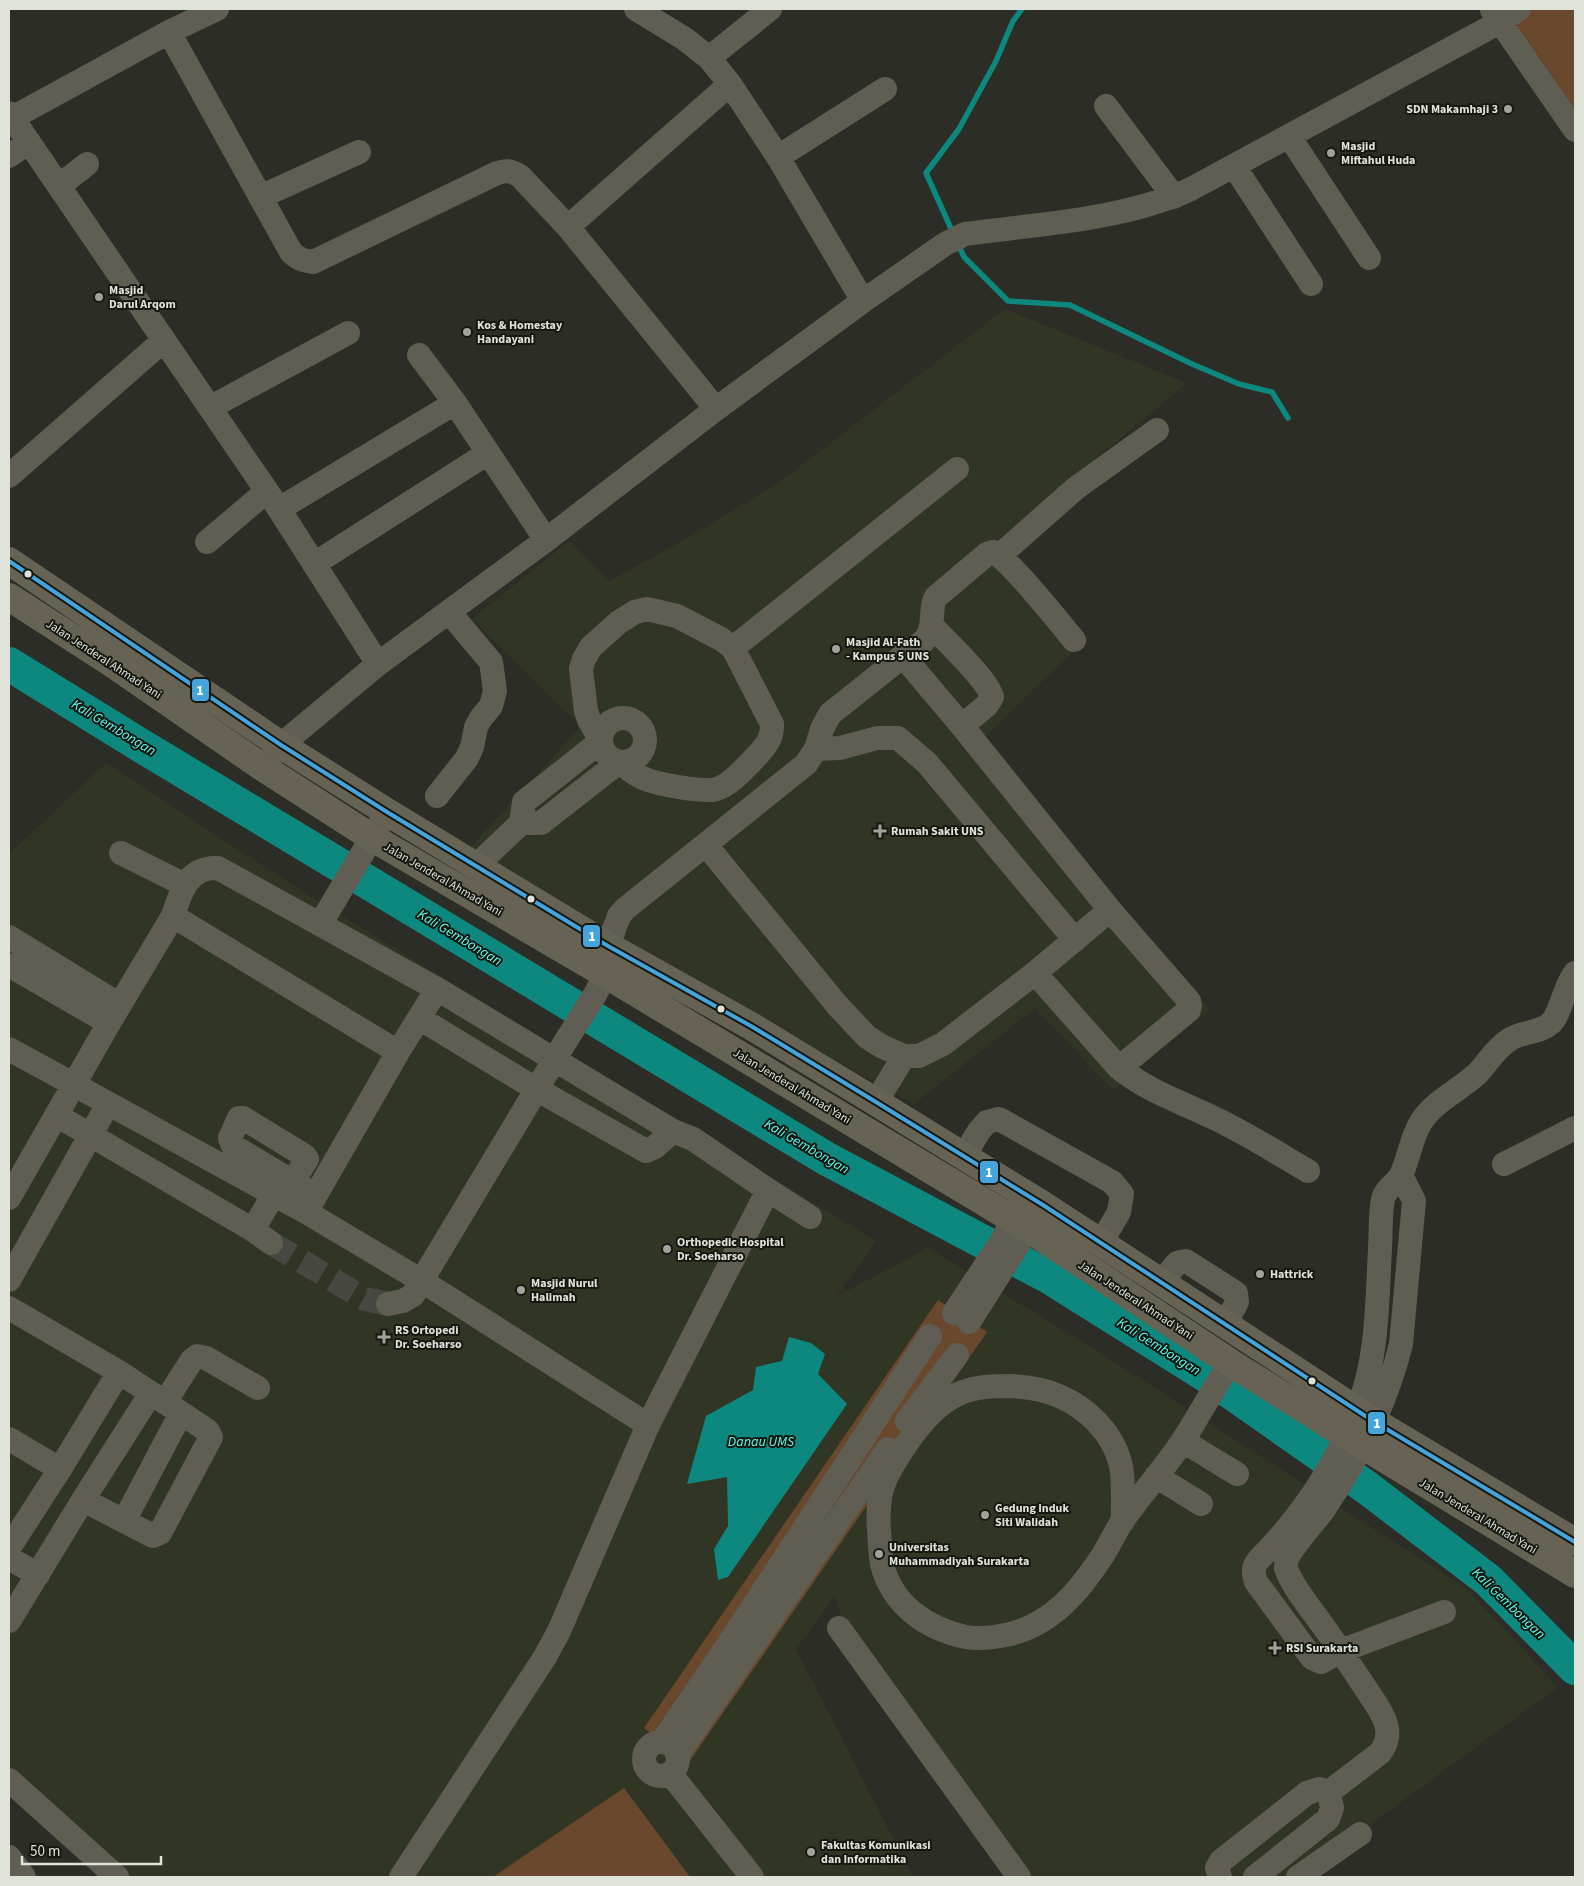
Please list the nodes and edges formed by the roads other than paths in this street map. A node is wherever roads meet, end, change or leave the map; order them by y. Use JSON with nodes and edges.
{"nodes":[{"id":1,"x":217,"y":9,"type":"edge"},
{"id":2,"x":636,"y":9,"type":"edge"},
{"id":3,"x":770,"y":9,"type":"edge"},
{"id":4,"x":1520,"y":9,"type":"edge"},
{"id":5,"x":1495,"y":15,"type":"edge"},
{"id":6,"x":169,"y":32,"type":"junction"},
{"id":7,"x":709,"y":58,"type":"junction"},
{"id":8,"x":730,"y":84,"type":"junction"},
{"id":9,"x":884,"y":90,"type":"dead end"},
{"id":10,"x":1106,"y":106,"type":"dead end"},
{"id":11,"x":11,"y":115,"type":"edge"},
{"id":12,"x":1575,"y":130,"type":"edge"},
{"id":13,"x":1289,"y":136,"type":"junction"},
{"id":14,"x":29,"y":142,"type":"junction"},
{"id":15,"x":360,"y":152,"type":"dead end"},
{"id":16,"x":9,"y":156,"type":"edge"},
{"id":17,"x":778,"y":157,"type":"junction"},
{"id":18,"x":87,"y":164,"type":"dead end"},
{"id":19,"x":1234,"y":166,"type":"junction"},
{"id":20,"x":59,"y":186,"type":"junction"},
{"id":21,"x":260,"y":197,"type":"junction"},
{"id":22,"x":1174,"y":197,"type":"junction"},
{"id":23,"x":568,"y":227,"type":"junction"},
{"id":24,"x":1369,"y":258,"type":"dead end"},
{"id":25,"x":1311,"y":284,"type":"dead end"},
{"id":26,"x":863,"y":301,"type":"junction"},
{"id":27,"x":348,"y":333,"type":"dead end"},
{"id":28,"x":163,"y":341,"type":"junction"},
{"id":29,"x":420,"y":355,"type":"dead end"},
{"id":30,"x":454,"y":404,"type":"junction"},
{"id":31,"x":211,"y":407,"type":"junction"},
{"id":32,"x":716,"y":409,"type":"junction"},
{"id":33,"x":1157,"y":430,"type":"dead end"},
{"id":34,"x":488,"y":453,"type":"junction"},
{"id":35,"x":12,"y":465,"type":"edge"},
{"id":36,"x":957,"y":469,"type":"dead end"},
{"id":37,"x":273,"y":500,"type":"junction"},
{"id":38,"x":546,"y":540,"type":"junction"},
{"id":39,"x":207,"y":542,"type":"dead end"},
{"id":40,"x":999,"y":556,"type":"junction"},
{"id":41,"x":9,"y":561,"type":"edge"},
{"id":42,"x":314,"y":564,"type":"junction"},
{"id":43,"x":9,"y":597,"type":"edge"},
{"id":44,"x":449,"y":612,"type":"junction"},
{"id":45,"x":932,"y":626,"type":"junction"},
{"id":46,"x":1074,"y":640,"type":"dead end"},
{"id":47,"x":733,"y":648,"type":"junction"},
{"id":48,"x":903,"y":656,"type":"junction"},
{"id":49,"x":378,"y":664,"type":"junction"},
{"id":50,"x":962,"y":726,"type":"junction"},
{"id":51,"x":601,"y":741,"type":"junction"},
{"id":52,"x":281,"y":745,"type":"junction"},
{"id":53,"x":816,"y":749,"type":"junction"},
{"id":54,"x":619,"y":762,"type":"junction"},
{"id":55,"x":262,"y":767,"type":"junction"},
{"id":56,"x":437,"y":796,"type":"dead end"},
{"id":57,"x":387,"y":812,"type":"junction"},
{"id":58,"x":521,"y":823,"type":"junction"},
{"id":59,"x":371,"y":837,"type":"junction"},
{"id":60,"x":706,"y":845,"type":"junction"},
{"id":61,"x":121,"y":853,"type":"dead end"},
{"id":62,"x":477,"y":865,"type":"junction"},
{"id":63,"x":185,"y":884,"type":"junction"},
{"id":64,"x":1110,"y":910,"type":"junction"},
{"id":65,"x":172,"y":916,"type":"junction"},
{"id":66,"x":323,"y":918,"type":"junction"},
{"id":67,"x":9,"y":937,"type":"edge"},
{"id":68,"x":1075,"y":940,"type":"junction"},
{"id":69,"x":608,"y":946,"type":"junction"},
{"id":70,"x":9,"y":965,"type":"edge"},
{"id":71,"x":1036,"y":973,"type":"junction"},
{"id":72,"x":1575,"y":973,"type":"edge"},
{"id":73,"x":601,"y":983,"type":"junction"},
{"id":74,"x":437,"y":989,"type":"junction"},
{"id":75,"x":115,"y":1014,"type":"junction"},
{"id":76,"x":419,"y":1018,"type":"junction"},
{"id":77,"x":751,"y":1026,"type":"junction"},
{"id":78,"x":9,"y":1049,"type":"edge"},
{"id":79,"x":398,"y":1052,"type":"junction"},
{"id":80,"x":558,"y":1053,"type":"junction"},
{"id":81,"x":737,"y":1053,"type":"junction"},
{"id":82,"x":904,"y":1056,"type":"junction"},
{"id":83,"x":1119,"y":1068,"type":"junction"},
{"id":84,"x":74,"y":1085,"type":"junction"},
{"id":85,"x":536,"y":1089,"type":"junction"},
{"id":86,"x":876,"y":1102,"type":"junction"},
{"id":87,"x":108,"y":1104,"type":"junction"},
{"id":88,"x":56,"y":1114,"type":"junction"},
{"id":89,"x":1575,"y":1128,"type":"edge"},
{"id":90,"x":674,"y":1131,"type":"junction"},
{"id":91,"x":91,"y":1134,"type":"junction"},
{"id":92,"x":964,"y":1156,"type":"junction"},
{"id":93,"x":1504,"y":1164,"type":"dead end"},
{"id":94,"x":1308,"y":1171,"type":"dead end"},
{"id":95,"x":293,"y":1181,"type":"dead end"},
{"id":96,"x":768,"y":1190,"type":"junction"},
{"id":97,"x":273,"y":1195,"type":"junction"},
{"id":98,"x":9,"y":1198,"type":"edge"},
{"id":99,"x":1034,"y":1200,"type":"junction"},
{"id":100,"x":310,"y":1204,"type":"junction"},
{"id":101,"x":810,"y":1217,"type":"dead end"},
{"id":102,"x":1014,"y":1236,"type":"junction"},
{"id":103,"x":1101,"y":1243,"type":"junction"},
{"id":104,"x":9,"y":1280,"type":"edge"},
{"id":105,"x":422,"y":1281,"type":"junction"},
{"id":106,"x":388,"y":1304,"type":"tunnel mouth"},
{"id":107,"x":9,"y":1308,"type":"edge"},
{"id":108,"x":962,"y":1318,"type":"junction"},
{"id":109,"x":930,"y":1336,"type":"junction"},
{"id":110,"x":957,"y":1355,"type":"junction"},
{"id":111,"x":1227,"y":1368,"type":"junction"},
{"id":112,"x":119,"y":1372,"type":"junction"},
{"id":113,"x":258,"y":1388,"type":"dead end"},
{"id":114,"x":166,"y":1403,"type":"junction"},
{"id":115,"x":914,"y":1423,"type":"junction"},
{"id":116,"x":648,"y":1426,"type":"junction"},
{"id":117,"x":1360,"y":1428,"type":"junction"},
{"id":118,"x":9,"y":1439,"type":"edge"},
{"id":119,"x":1182,"y":1441,"type":"junction"},
{"id":120,"x":60,"y":1470,"type":"junction"},
{"id":121,"x":1237,"y":1474,"type":"dead end"},
{"id":122,"x":1156,"y":1476,"type":"junction"},
{"id":123,"x":83,"y":1500,"type":"junction"},
{"id":124,"x":1201,"y":1504,"type":"dead end"},
{"id":125,"x":1317,"y":1504,"type":"junction"},
{"id":126,"x":1123,"y":1520,"type":"junction"},
{"id":127,"x":124,"y":1521,"type":"junction"},
{"id":128,"x":1575,"y":1542,"type":"edge"},
{"id":129,"x":9,"y":1548,"type":"edge"},
{"id":130,"x":9,"y":1558,"type":"edge"},
{"id":131,"x":1575,"y":1574,"type":"edge"},
{"id":132,"x":38,"y":1575,"type":"junction"},
{"id":133,"x":1444,"y":1612,"type":"dead end"},
{"id":134,"x":9,"y":1621,"type":"edge"},
{"id":135,"x":839,"y":1628,"type":"dead end"},
{"id":136,"x":1341,"y":1651,"type":"junction"},
{"id":137,"x":669,"y":1756,"type":"junction"},
{"id":138,"x":9,"y":1780,"type":"edge"},
{"id":139,"x":1329,"y":1792,"type":"junction"},
{"id":140,"x":1360,"y":1834,"type":"dead end"},
{"id":141,"x":9,"y":1857,"type":"edge"},
{"id":142,"x":24,"y":1877,"type":"edge"},
{"id":143,"x":117,"y":1877,"type":"edge"},
{"id":144,"x":401,"y":1877,"type":"edge"},
{"id":145,"x":752,"y":1877,"type":"edge"},
{"id":146,"x":1019,"y":1877,"type":"edge"},
{"id":147,"x":1220,"y":1877,"type":"edge"},
{"id":148,"x":1255,"y":1877,"type":"edge"},
{"id":149,"x":1298,"y":1877,"type":"edge"}],
"edges":[{"from":1,"to":6,"type":"street"},
{"from":2,"to":7,"type":"street"},
{"from":3,"to":7,"type":"street"},
{"from":4,"to":5,"type":"street"},
{"from":5,"to":12,"type":"street"},
{"from":5,"to":13,"type":"street"},
{"from":6,"to":11,"type":"street"},
{"from":6,"to":21,"type":"street"},
{"from":7,"to":8,"type":"street"},
{"from":8,"to":17,"type":"street"},
{"from":8,"to":23,"type":"street"},
{"from":9,"to":17,"type":"street"},
{"from":10,"to":22,"type":"street"},
{"from":11,"to":14,"type":"street"},
{"from":13,"to":19,"type":"street"},
{"from":13,"to":24,"type":"street"},
{"from":14,"to":16,"type":"street"},
{"from":14,"to":20,"type":"street"},
{"from":15,"to":21,"type":"street"},
{"from":17,"to":26,"type":"street"},
{"from":18,"to":20,"type":"street"},
{"from":19,"to":22,"type":"street"},
{"from":19,"to":25,"type":"street"},
{"from":20,"to":28,"type":"street"},
{"from":21,"to":23,"type":"street"},
{"from":22,"to":26,"type":"street"},
{"from":23,"to":32,"type":"street"},
{"from":26,"to":32,"type":"street"},
{"from":27,"to":31,"type":"street"},
{"from":28,"to":31,"type":"street"},
{"from":28,"to":35,"type":"street"},
{"from":29,"to":30,"type":"street"},
{"from":30,"to":34,"type":"street"},
{"from":30,"to":37,"type":"street"},
{"from":31,"to":37,"type":"street"},
{"from":32,"to":38,"type":"street"},
{"from":33,"to":40,"type":"street"},
{"from":34,"to":38,"type":"street"},
{"from":34,"to":42,"type":"street"},
{"from":36,"to":47,"type":"street"},
{"from":37,"to":39,"type":"street"},
{"from":37,"to":42,"type":"street"},
{"from":38,"to":44,"type":"street"},
{"from":40,"to":45,"type":"street"},
{"from":40,"to":46,"type":"street"},
{"from":41,"to":52,"type":"highway","name":"Jalan Jenderal Ahmad Yani"},
{"from":42,"to":49,"type":"street"},
{"from":43,"to":55,"type":"highway","name":"Jalan Jenderal Ahmad Yani"},
{"from":44,"to":49,"type":"street"},
{"from":44,"to":56,"type":"street"},
{"from":45,"to":48,"type":"street"},
{"from":45,"to":50,"type":"street"},
{"from":47,"to":51,"type":"street"},
{"from":47,"to":54,"type":"street"},
{"from":48,"to":50,"type":"street"},
{"from":48,"to":53,"type":"street"},
{"from":49,"to":52,"type":"street"},
{"from":50,"to":64,"type":"street"},
{"from":51,"to":54,"type":"street"},
{"from":51,"to":54,"type":"street"},
{"from":51,"to":58,"type":"street"},
{"from":52,"to":55,"type":"street"},
{"from":52,"to":57,"type":"highway","name":"Jalan Jenderal Ahmad Yani"},
{"from":53,"to":60,"type":"street"},
{"from":53,"to":68,"type":"street"},
{"from":54,"to":58,"type":"street"},
{"from":55,"to":59,"type":"highway","name":"Jalan Jenderal Ahmad Yani"},
{"from":57,"to":59,"type":"street"},
{"from":57,"to":62,"type":"highway","name":"Jalan Jenderal Ahmad Yani"},
{"from":58,"to":62,"type":"street"},
{"from":59,"to":66,"type":"street"},
{"from":59,"to":73,"type":"highway","name":"Jalan Jenderal Ahmad Yani"},
{"from":60,"to":69,"type":"street"},
{"from":60,"to":82,"type":"street"},
{"from":61,"to":63,"type":"street"},
{"from":62,"to":69,"type":"highway","name":"Jalan Jenderal Ahmad Yani"},
{"from":63,"to":65,"type":"street"},
{"from":63,"to":66,"type":"street"},
{"from":64,"to":68,"type":"street"},
{"from":64,"to":83,"type":"street"},
{"from":65,"to":75,"type":"street"},
{"from":65,"to":79,"type":"street"},
{"from":66,"to":74,"type":"street"},
{"from":67,"to":75,"type":"street"},
{"from":68,"to":71,"type":"street"},
{"from":69,"to":73,"type":"street"},
{"from":69,"to":77,"type":"highway","name":"Jalan Jenderal Ahmad Yani"},
{"from":70,"to":75,"type":"street"},
{"from":71,"to":82,"type":"street"},
{"from":71,"to":83,"type":"street"},
{"from":72,"to":117,"type":"street"},
{"from":73,"to":80,"type":"street"},
{"from":73,"to":81,"type":"highway","name":"Jalan Jenderal Ahmad Yani"},
{"from":74,"to":76,"type":"street"},
{"from":74,"to":80,"type":"street"},
{"from":75,"to":84,"type":"street"},
{"from":76,"to":79,"type":"street"},
{"from":76,"to":85,"type":"street"},
{"from":77,"to":81,"type":"highway"},
{"from":77,"to":86,"type":"highway","name":"Jalan Jenderal Ahmad Yani"},
{"from":78,"to":84,"type":"street"},
{"from":79,"to":100,"type":"street"},
{"from":80,"to":85,"type":"street"},
{"from":80,"to":90,"type":"street"},
{"from":81,"to":102,"type":"highway","name":"Jalan Jenderal Ahmad Yani"},
{"from":82,"to":86,"type":"street"},
{"from":83,"to":94,"type":"street"},
{"from":84,"to":87,"type":"street"},
{"from":84,"to":88,"type":"street"},
{"from":85,"to":90,"type":"street"},
{"from":85,"to":105,"type":"street"},
{"from":86,"to":92,"type":"highway","name":"Jalan Jenderal Ahmad Yani"},
{"from":87,"to":91,"type":"street"},
{"from":87,"to":97,"type":"street"},
{"from":88,"to":91,"type":"street"},
{"from":88,"to":98,"type":"street"},
{"from":89,"to":93,"type":"street"},
{"from":90,"to":96,"type":"street"},
{"from":91,"to":97,"type":"street"},
{"from":91,"to":104,"type":"street"},
{"from":92,"to":99,"type":"highway","name":"Jalan Jenderal Ahmad Yani"},
{"from":92,"to":103,"type":"street"},
{"from":95,"to":100,"type":"street"},
{"from":96,"to":101,"type":"street"},
{"from":96,"to":116,"type":"street"},
{"from":97,"to":100,"type":"street"},
{"from":99,"to":102,"type":"street"},
{"from":99,"to":103,"type":"highway","name":"Jalan Jenderal Ahmad Yani"},
{"from":100,"to":105,"type":"street"},
{"from":102,"to":108,"type":"street"},
{"from":102,"to":111,"type":"highway","name":"Jalan Jenderal Ahmad Yani"},
{"from":103,"to":117,"type":"highway","name":"Jalan Jenderal Ahmad Yani"},
{"from":105,"to":106,"type":"street"},
{"from":105,"to":116,"type":"street"},
{"from":107,"to":112,"type":"street"},
{"from":108,"to":109,"type":"street"},
{"from":108,"to":110,"type":"street"},
{"from":109,"to":110,"type":"street"},
{"from":109,"to":137,"type":"street"},
{"from":110,"to":115,"type":"street"},
{"from":111,"to":117,"type":"highway","name":"Jalan Jenderal Ahmad Yani"},
{"from":111,"to":119,"type":"street"},
{"from":112,"to":114,"type":"street"},
{"from":112,"to":120,"type":"street"},
{"from":113,"to":114,"type":"street"},
{"from":114,"to":123,"type":"street"},
{"from":114,"to":127,"type":"street"},
{"from":114,"to":127,"type":"street"},
{"from":115,"to":126,"type":"street"},
{"from":115,"to":126,"type":"street"},
{"from":115,"to":137,"type":"street"},
{"from":116,"to":144,"type":"street"},
{"from":117,"to":125,"type":"street"},
{"from":117,"to":128,"type":"highway","name":"Jalan Jenderal Ahmad Yani"},
{"from":117,"to":131,"type":"highway","name":"Jalan Jenderal Ahmad Yani"},
{"from":118,"to":120,"type":"street"},
{"from":119,"to":121,"type":"street"},
{"from":119,"to":122,"type":"street"},
{"from":120,"to":129,"type":"street"},
{"from":122,"to":124,"type":"street"},
{"from":122,"to":126,"type":"street"},
{"from":123,"to":127,"type":"street"},
{"from":123,"to":132,"type":"street"},
{"from":125,"to":136,"type":"street"},
{"from":125,"to":136,"type":"street"},
{"from":130,"to":132,"type":"street"},
{"from":132,"to":134,"type":"street"},
{"from":133,"to":136,"type":"street"},
{"from":135,"to":146,"type":"street"},
{"from":136,"to":139,"type":"street"},
{"from":137,"to":145,"type":"street"},
{"from":138,"to":143,"type":"street"},
{"from":139,"to":147,"type":"street"},
{"from":139,"to":148,"type":"street"},
{"from":140,"to":149,"type":"street"},
{"from":141,"to":142,"type":"street"}]}
